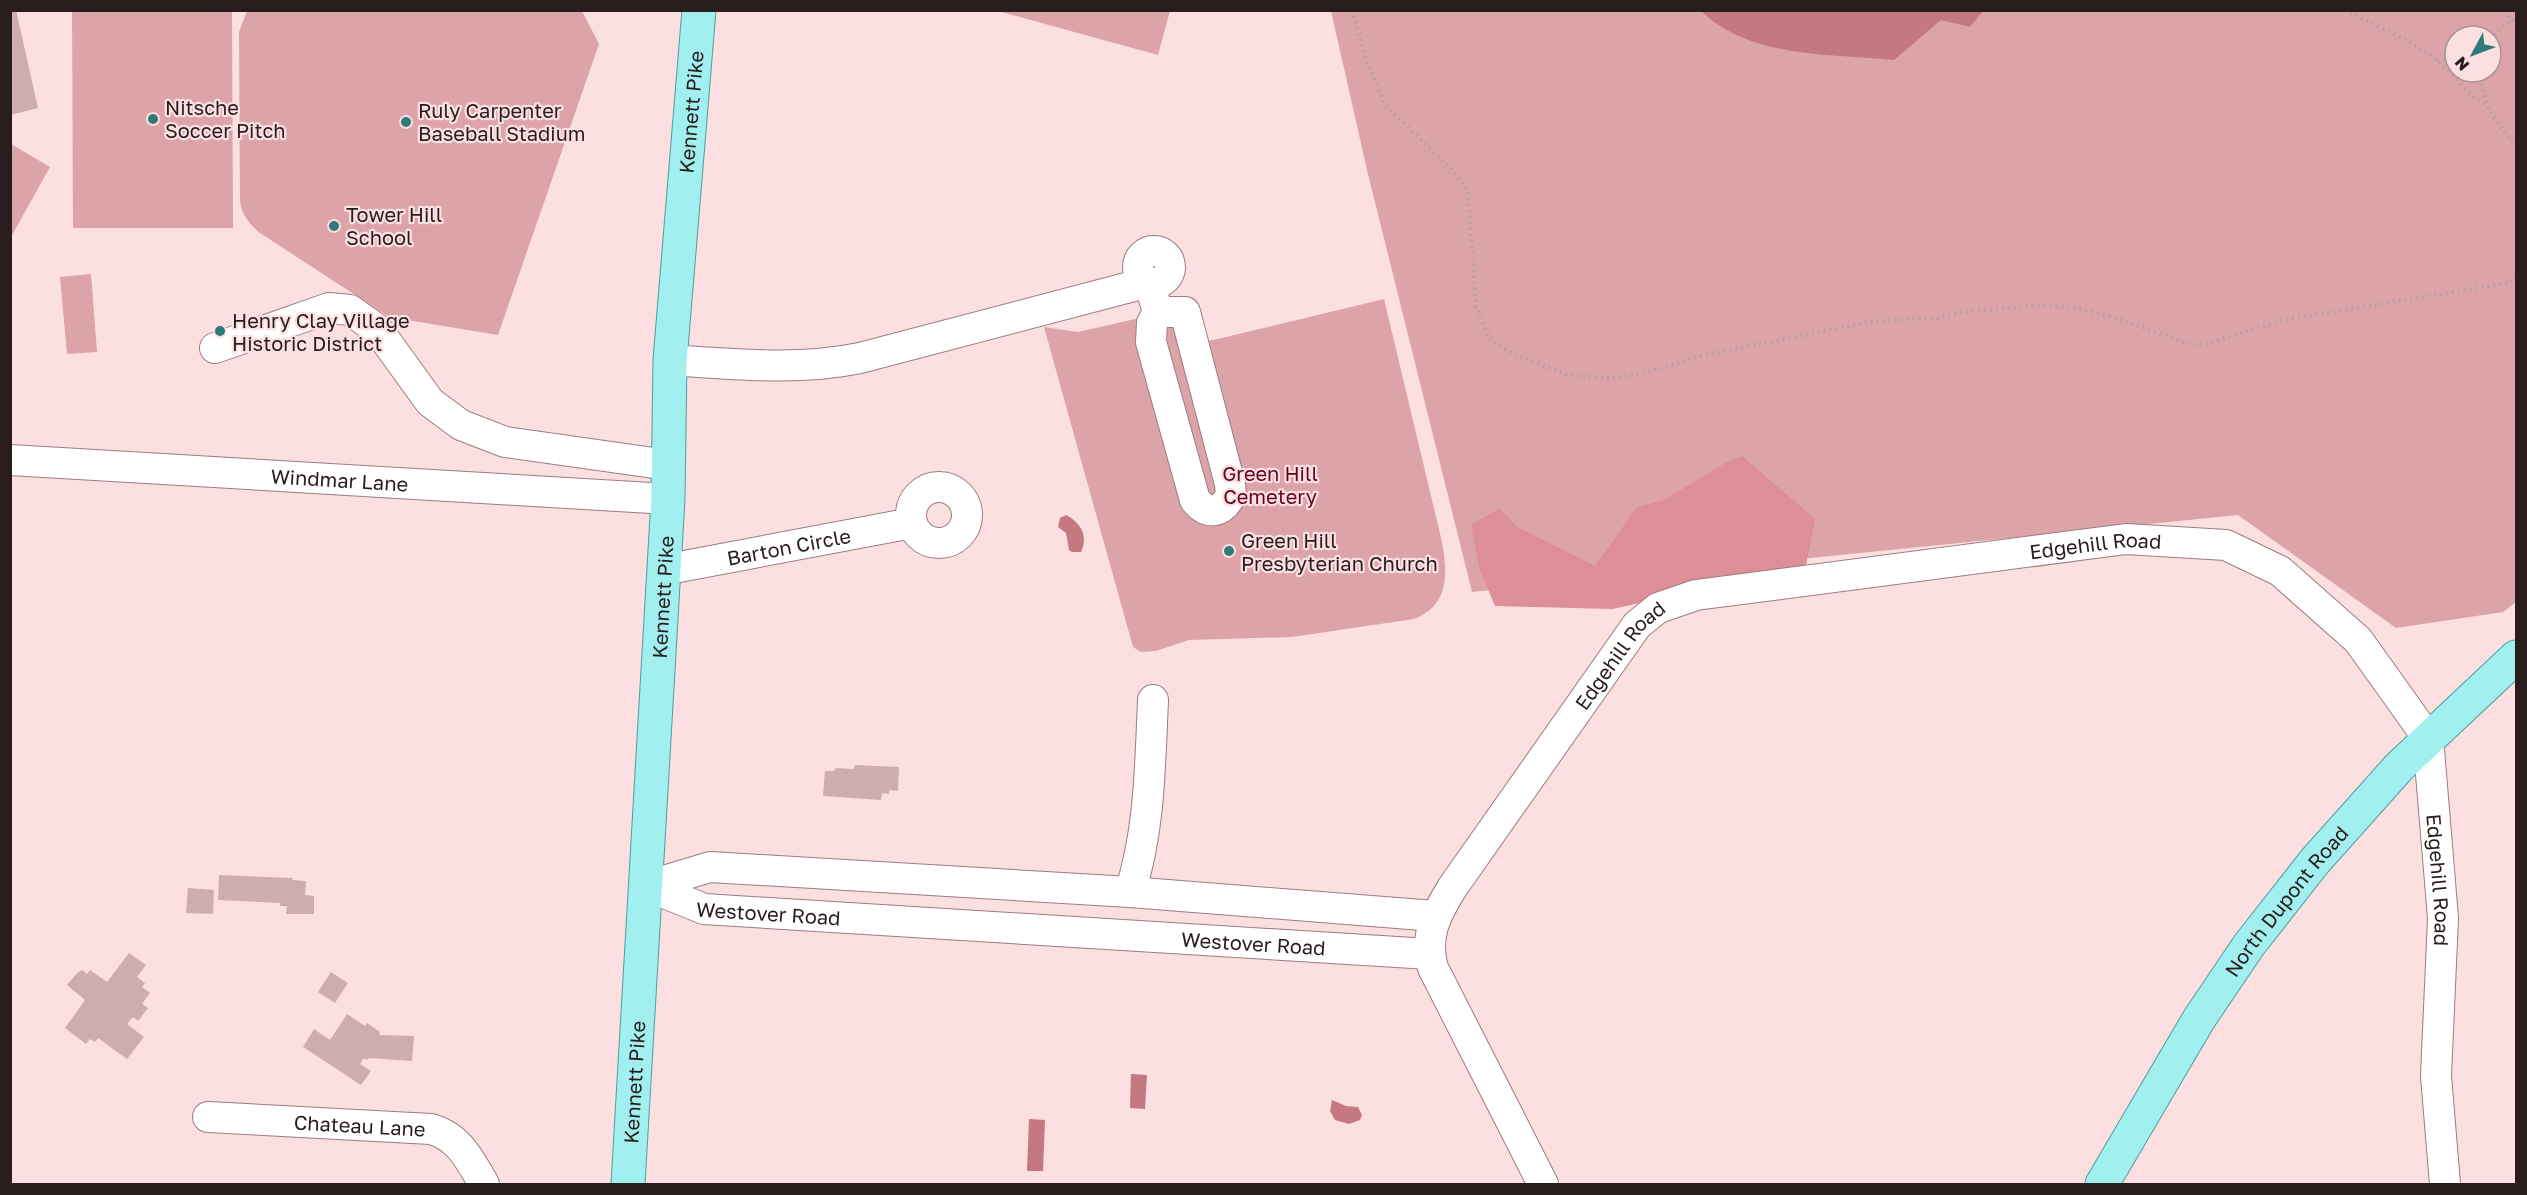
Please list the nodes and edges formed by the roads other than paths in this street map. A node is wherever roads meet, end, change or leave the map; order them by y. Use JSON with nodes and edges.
{"nodes":[{"id":1,"x":699,"y":10,"type":"edge"},
{"id":2,"x":1158,"y":312,"type":"junction"},
{"id":3,"x":215,"y":348,"type":"dead end"},
{"id":4,"x":670,"y":360,"type":"junction"},
{"id":5,"x":10,"y":460,"type":"edge"},
{"id":6,"x":668,"y":465,"type":"junction"},
{"id":7,"x":668,"y":500,"type":"junction"},
{"id":8,"x":912,"y":523,"type":"dead end"},
{"id":9,"x":663,"y":570,"type":"junction"},
{"id":10,"x":2517,"y":657,"type":"edge"},
{"id":11,"x":1153,"y":700,"type":"dead end"},
{"id":12,"x":2428,"y":738,"type":"junction"},
{"id":13,"x":647,"y":886,"type":"junction"},
{"id":14,"x":1130,"y":892,"type":"junction"},
{"id":15,"x":1435,"y":916,"type":"junction"},
{"id":16,"x":1429,"y":954,"type":"junction"},
{"id":17,"x":208,"y":1117,"type":"dead end"},
{"id":18,"x":484,"y":1185,"type":"edge"},
{"id":19,"x":628,"y":1185,"type":"edge"},
{"id":20,"x":1543,"y":1185,"type":"edge"},
{"id":21,"x":2102,"y":1185,"type":"edge"},
{"id":22,"x":2445,"y":1185,"type":"edge"}],
"edges":[{"from":1,"to":4,"type":"main road","name":"Kennett Pike"},
{"from":2,"to":2,"type":"street"},
{"from":2,"to":4,"type":"street"},
{"from":3,"to":6,"type":"street"},
{"from":4,"to":6,"type":"main road","name":"Kennett Pike"},
{"from":5,"to":7,"type":"street","name":"Windmar Lane"},
{"from":6,"to":7,"type":"main road","name":"Kennett Pike"},
{"from":7,"to":9,"type":"main road","name":"Kennett Pike"},
{"from":8,"to":9,"type":"street","name":"Barton Circle"},
{"from":9,"to":13,"type":"main road","name":"Kennett Pike"},
{"from":10,"to":12,"type":"main road","name":"North Dupont Road"},
{"from":11,"to":14,"type":"street"},
{"from":12,"to":15,"type":"street","name":"Edgehill Road"},
{"from":12,"to":21,"type":"main road","name":"North Dupont Road"},
{"from":12,"to":22,"type":"street","name":"Edgehill Road"},
{"from":13,"to":14,"type":"street","name":"Westover Road"},
{"from":13,"to":16,"type":"street","name":"Westover Road"},
{"from":13,"to":19,"type":"main road","name":"Kennett Pike"},
{"from":14,"to":15,"type":"street","name":"Westover Road"},
{"from":15,"to":16,"type":"street","name":"Edgehill Road"},
{"from":16,"to":20,"type":"street"},
{"from":17,"to":18,"type":"street","name":"Chateau Lane"}]}
